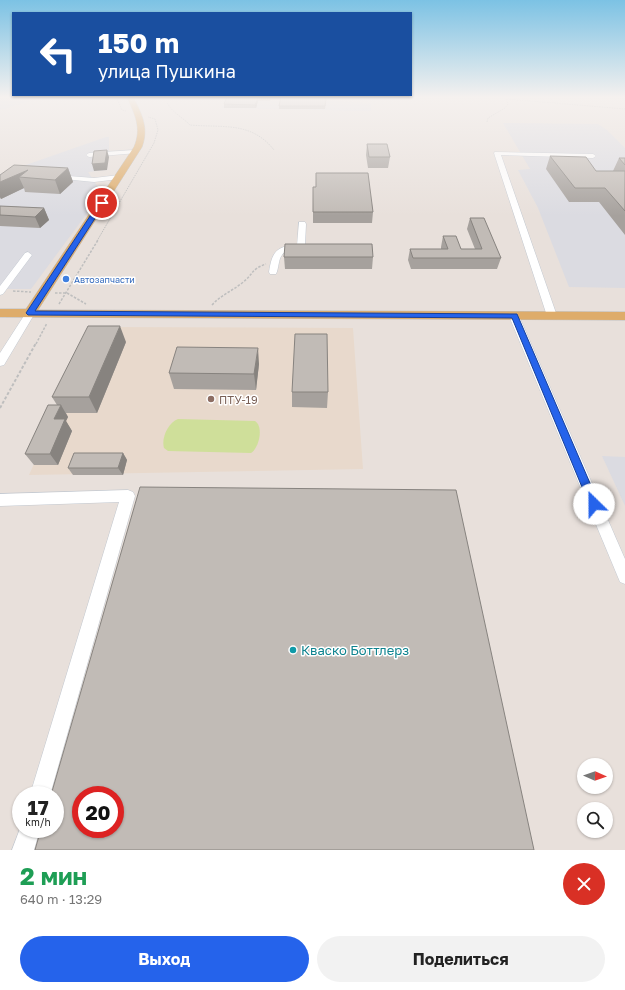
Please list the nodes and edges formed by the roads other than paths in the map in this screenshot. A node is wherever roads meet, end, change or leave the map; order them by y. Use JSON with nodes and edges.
{"nodes":[{"id":1,"x":142,"y":137,"type":"edge"},
{"id":2,"x":135,"y":152,"type":"junction"},
{"id":3,"x":89,"y":155,"type":"dead end"},
{"id":4,"x":593,"y":156,"type":"dead end"},
{"id":5,"x":46,"y":177,"type":"edge"},
{"id":6,"x":119,"y":177,"type":"junction"},
{"id":7,"x":302,"y":224,"type":"dead end"},
{"id":8,"x":301,"y":247,"type":"junction"},
{"id":9,"x":323,"y":247,"type":"edge"},
{"id":10,"x":28,"y":255,"type":"dead end"},
{"id":11,"x":273,"y":272,"type":"dead end"},
{"id":12,"x":0,"y":291,"type":"edge"},
{"id":13,"x":0,"y":313,"type":"edge"},
{"id":14,"x":30,"y":313,"type":"junction"},
{"id":15,"x":514,"y":316,"type":"junction"},
{"id":16,"x":552,"y":316,"type":"junction"},
{"id":17,"x":625,"y":316,"type":"edge"},
{"id":18,"x":0,"y":362,"type":"edge"},
{"id":19,"x":0,"y":500,"type":"edge"},
{"id":20,"x":625,"y":577,"type":"edge"},
{"id":21,"x":43,"y":786,"type":"edge"},
{"id":22,"x":27,"y":838,"type":"edge"},
{"id":23,"x":24,"y":850,"type":"edge"}],
"edges":[{"from":1,"to":2,"type":"main road"},
{"from":2,"to":3,"type":"street"},
{"from":2,"to":6,"type":"main road"},
{"from":4,"to":16,"type":"street"},
{"from":5,"to":6,"type":"street"},
{"from":6,"to":14,"type":"main road"},
{"from":7,"to":8,"type":"street"},
{"from":8,"to":9,"type":"street"},
{"from":8,"to":11,"type":"street"},
{"from":10,"to":12,"type":"street"},
{"from":13,"to":14,"type":"main road"},
{"from":14,"to":15,"type":"main road"},
{"from":14,"to":18,"type":"street"},
{"from":15,"to":16,"type":"main road"},
{"from":15,"to":20,"type":"street"},
{"from":16,"to":17,"type":"main road"},
{"from":19,"to":21,"type":"street"},
{"from":22,"to":23,"type":"street"}]}
